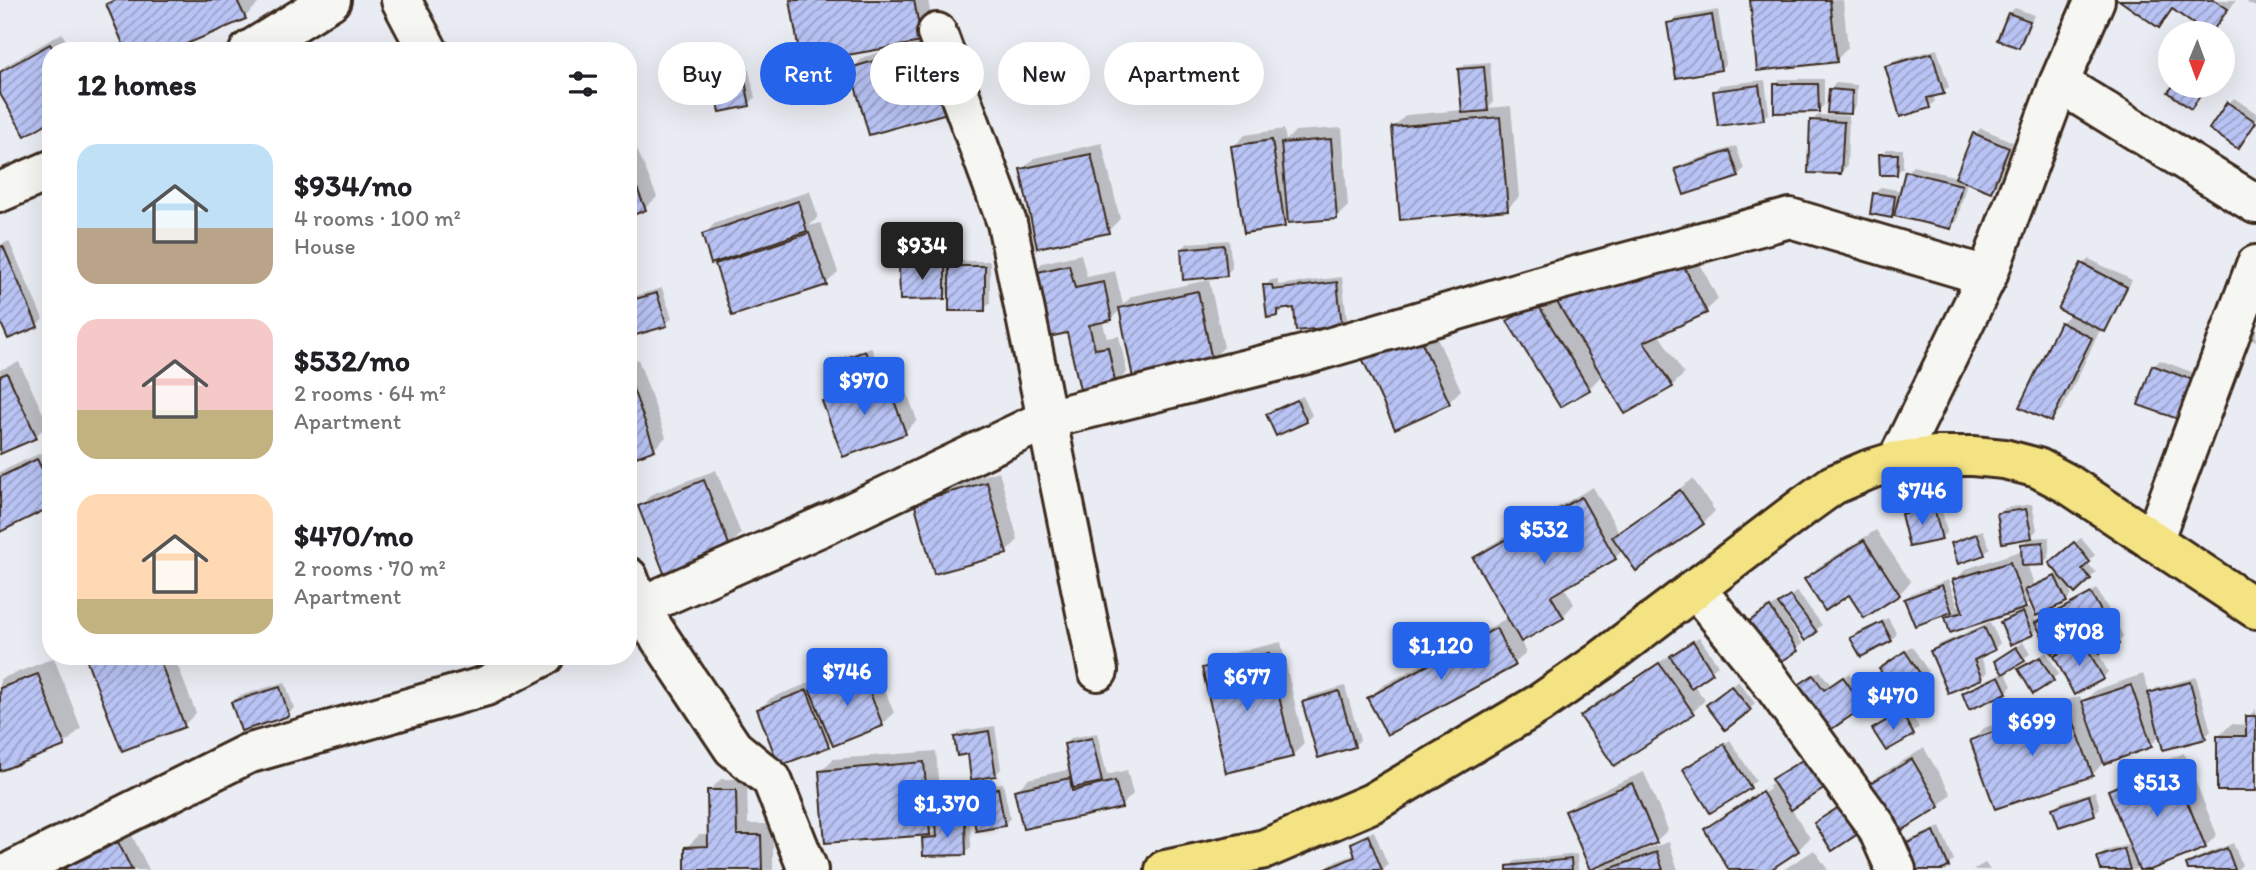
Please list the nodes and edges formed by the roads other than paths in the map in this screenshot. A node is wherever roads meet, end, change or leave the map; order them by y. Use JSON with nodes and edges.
{"nodes":[{"id":1,"x":331,"y":0,"type":"edge"},
{"id":2,"x":401,"y":0,"type":"edge"},
{"id":3,"x":2095,"y":0,"type":"edge"},
{"id":4,"x":937,"y":33,"type":"dead end"},
{"id":5,"x":263,"y":42,"type":"edge"},
{"id":6,"x":423,"y":42,"type":"edge"},
{"id":7,"x":2059,"y":83,"type":"junction"},
{"id":8,"x":42,"y":174,"type":"edge"},
{"id":9,"x":0,"y":192,"type":"edge"},
{"id":10,"x":2256,"y":204,"type":"edge"},
{"id":11,"x":2256,"y":265,"type":"edge"},
{"id":12,"x":1987,"y":276,"type":"junction"},
{"id":13,"x":1047,"y":419,"type":"junction"},
{"id":14,"x":1897,"y":461,"type":"junction"},
{"id":15,"x":2153,"y":541,"type":"junction"},
{"id":16,"x":1695,"y":588,"type":"junction"},
{"id":17,"x":637,"y":597,"type":"edge"},
{"id":18,"x":637,"y":606,"type":"edge"},
{"id":19,"x":2256,"y":609,"type":"edge"},
{"id":20,"x":527,"y":665,"type":"edge"},
{"id":21,"x":1098,"y":670,"type":"dead end"},
{"id":22,"x":14,"y":870,"type":"edge"},
{"id":23,"x":808,"y":870,"type":"edge"},
{"id":24,"x":1165,"y":870,"type":"edge"},
{"id":25,"x":1896,"y":870,"type":"edge"}],
"edges":[{"from":1,"to":5,"type":"street"},
{"from":2,"to":6,"type":"street"},
{"from":3,"to":7,"type":"street"},
{"from":4,"to":13,"type":"street"},
{"from":7,"to":10,"type":"street"},
{"from":7,"to":12,"type":"street"},
{"from":8,"to":9,"type":"street"},
{"from":11,"to":15,"type":"street"},
{"from":12,"to":13,"type":"street"},
{"from":12,"to":14,"type":"street"},
{"from":13,"to":17,"type":"street"},
{"from":13,"to":21,"type":"street"},
{"from":14,"to":15,"type":"main road"},
{"from":14,"to":16,"type":"main road"},
{"from":15,"to":19,"type":"main road"},
{"from":16,"to":24,"type":"main road"},
{"from":16,"to":25,"type":"street"},
{"from":18,"to":23,"type":"street"},
{"from":20,"to":22,"type":"street"}]}
